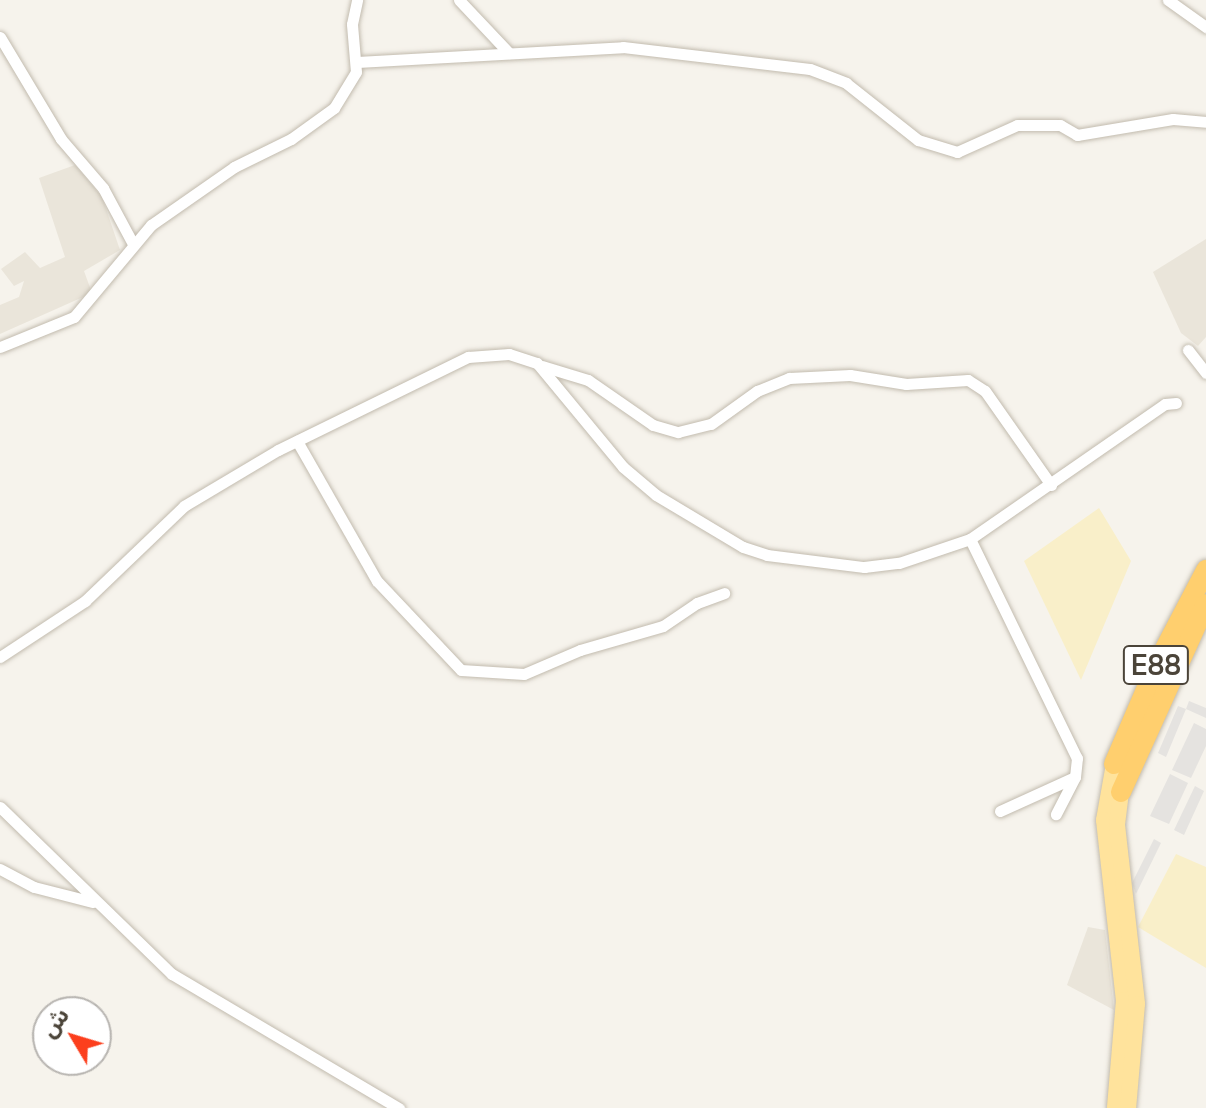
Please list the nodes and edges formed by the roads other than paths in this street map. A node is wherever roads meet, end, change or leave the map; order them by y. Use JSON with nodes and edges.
{"nodes":[{"id":1,"x":357,"y":0,"type":"edge"},
{"id":2,"x":459,"y":0,"type":"edge"},
{"id":3,"x":1168,"y":0,"type":"edge"},
{"id":4,"x":1206,"y":27,"type":"edge"},
{"id":5,"x":0,"y":37,"type":"edge"},
{"id":6,"x":509,"y":53,"type":"junction"},
{"id":7,"x":357,"y":62,"type":"junction"},
{"id":8,"x":1206,"y":122,"type":"edge"},
{"id":9,"x":133,"y":244,"type":"junction"},
{"id":10,"x":0,"y":347,"type":"edge"},
{"id":11,"x":1188,"y":350,"type":"dead end"},
{"id":12,"x":540,"y":366,"type":"junction"},
{"id":13,"x":1206,"y":373,"type":"edge"},
{"id":14,"x":1176,"y":403,"type":"dead end"},
{"id":15,"x":297,"y":441,"type":"junction"},
{"id":16,"x":1051,"y":485,"type":"junction"},
{"id":17,"x":970,"y":539,"type":"junction"},
{"id":18,"x":1206,"y":570,"type":"edge"},
{"id":19,"x":724,"y":593,"type":"dead end"},
{"id":20,"x":1206,"y":604,"type":"edge"},
{"id":21,"x":0,"y":657,"type":"edge"},
{"id":22,"x":1114,"y":764,"type":"joint"},
{"id":23,"x":1075,"y":777,"type":"junction"},
{"id":24,"x":1121,"y":792,"type":"joint"},
{"id":25,"x":0,"y":807,"type":"edge"},
{"id":26,"x":1000,"y":811,"type":"dead end"},
{"id":27,"x":1056,"y":814,"type":"dead end"},
{"id":28,"x":0,"y":869,"type":"edge"},
{"id":29,"x":94,"y":902,"type":"junction"},
{"id":30,"x":399,"y":1108,"type":"edge"},
{"id":31,"x":1115,"y":1108,"type":"edge"},
{"id":32,"x":1128,"y":1108,"type":"edge"}],
"edges":[{"from":1,"to":7,"type":"street"},
{"from":2,"to":6,"type":"street"},
{"from":3,"to":4,"type":"street"},
{"from":5,"to":9,"type":"street"},
{"from":6,"to":7,"type":"street"},
{"from":6,"to":8,"type":"street"},
{"from":7,"to":9,"type":"street"},
{"from":9,"to":10,"type":"street"},
{"from":11,"to":13,"type":"street"},
{"from":12,"to":15,"type":"street"},
{"from":12,"to":16,"type":"street"},
{"from":12,"to":17,"type":"street"},
{"from":14,"to":16,"type":"street"},
{"from":15,"to":19,"type":"street"},
{"from":15,"to":21,"type":"street"},
{"from":16,"to":17,"type":"street"},
{"from":17,"to":23,"type":"street"},
{"from":18,"to":22,"type":"highway","number":"E88"},
{"from":20,"to":24,"type":"highway","number":"E88"},
{"from":22,"to":31,"type":"main road"},
{"from":23,"to":26,"type":"street"},
{"from":23,"to":27,"type":"street"},
{"from":24,"to":32,"type":"main road"},
{"from":25,"to":29,"type":"street"},
{"from":28,"to":29,"type":"street"},
{"from":29,"to":30,"type":"street"}]}
